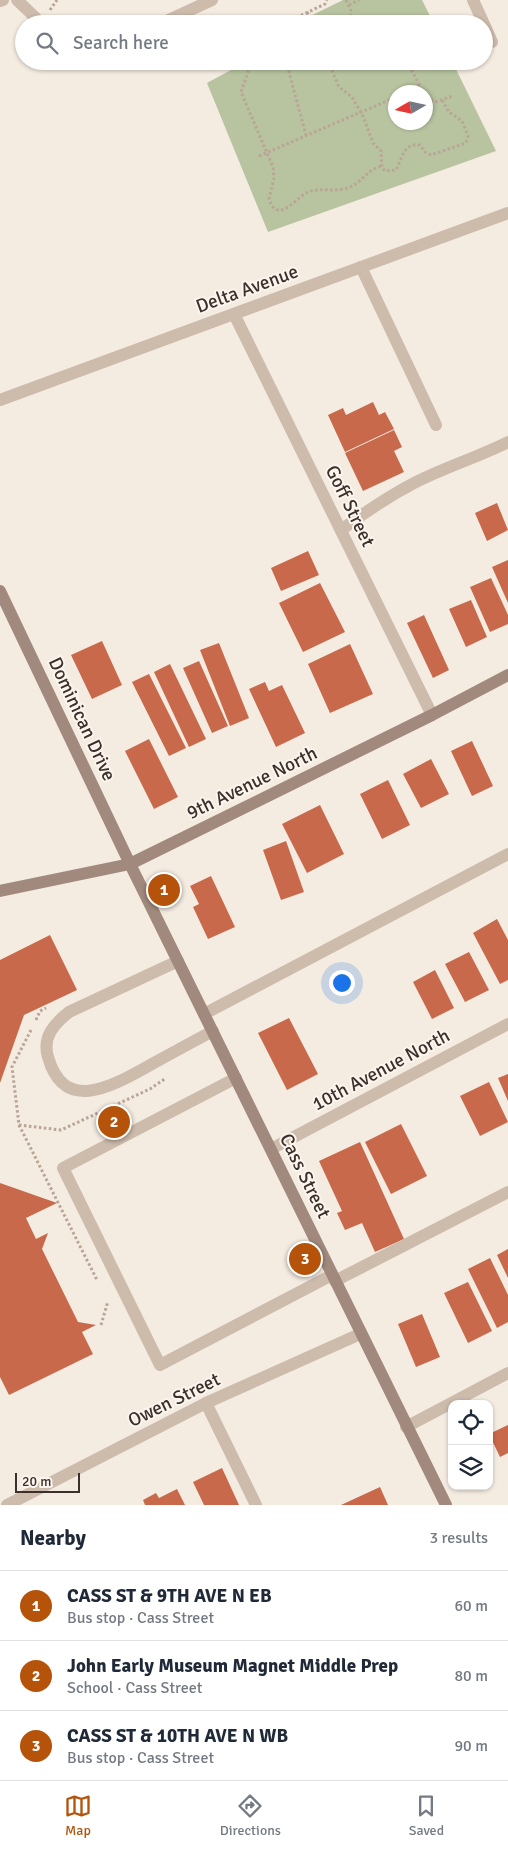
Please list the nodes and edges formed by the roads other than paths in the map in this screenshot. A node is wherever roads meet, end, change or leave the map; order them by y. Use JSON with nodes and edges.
{"nodes":[{"id":1,"x":17,"y":0,"type":"edge"},
{"id":2,"x":212,"y":0,"type":"edge"},
{"id":3,"x":473,"y":0,"type":"edge"},
{"id":4,"x":33,"y":15,"type":"edge"},
{"id":5,"x":180,"y":15,"type":"edge"},
{"id":6,"x":480,"y":15,"type":"edge"},
{"id":7,"x":508,"y":213,"type":"edge"},
{"id":8,"x":361,"y":267,"type":"junction"},
{"id":9,"x":234,"y":314,"type":"junction"},
{"id":10,"x":0,"y":400,"type":"edge"},
{"id":11,"x":436,"y":426,"type":"dead end"},
{"id":12,"x":508,"y":442,"type":"edge"},
{"id":13,"x":341,"y":530,"type":"junction"},
{"id":14,"x":0,"y":591,"type":"edge"},
{"id":15,"x":508,"y":675,"type":"edge"},
{"id":16,"x":432,"y":715,"type":"junction"},
{"id":17,"x":508,"y":854,"type":"edge"},
{"id":18,"x":130,"y":864,"type":"junction"},
{"id":19,"x":0,"y":891,"type":"edge"},
{"id":20,"x":178,"y":960,"type":"junction"},
{"id":21,"x":204,"y":1014,"type":"junction"},
{"id":22,"x":508,"y":1024,"type":"edge"},
{"id":23,"x":213,"y":1032,"type":"junction"},
{"id":24,"x":236,"y":1078,"type":"junction"},
{"id":25,"x":271,"y":1149,"type":"junction"},
{"id":26,"x":508,"y":1192,"type":"edge"},
{"id":27,"x":333,"y":1278,"type":"junction"},
{"id":28,"x":360,"y":1334,"type":"junction"},
{"id":29,"x":508,"y":1373,"type":"edge"},
{"id":30,"x":206,"y":1403,"type":"junction"},
{"id":31,"x":406,"y":1426,"type":"junction"},
{"id":32,"x":8,"y":1505,"type":"edge"},
{"id":33,"x":256,"y":1505,"type":"edge"},
{"id":34,"x":446,"y":1505,"type":"edge"}],
"edges":[{"from":1,"to":4,"type":"street"},
{"from":2,"to":5,"type":"street"},
{"from":3,"to":6,"type":"street"},
{"from":7,"to":8,"type":"street","name":"Delta Avenue"},
{"from":8,"to":9,"type":"street","name":"Delta Avenue"},
{"from":8,"to":11,"type":"street"},
{"from":9,"to":10,"type":"street","name":"Delta Avenue"},
{"from":9,"to":13,"type":"street","name":"Goff Street"},
{"from":12,"to":13,"type":"street"},
{"from":13,"to":16,"type":"street","name":"Goff Street"},
{"from":14,"to":18,"type":"street","name":"Dominican Drive"},
{"from":15,"to":16,"type":"street","name":"9th Avenue North"},
{"from":16,"to":18,"type":"street","name":"9th Avenue North"},
{"from":17,"to":21,"type":"street"},
{"from":18,"to":19,"type":"street","name":"9th Avenue North"},
{"from":18,"to":20,"type":"street","name":"Cass Street"},
{"from":20,"to":21,"type":"street","name":"Cass Street"},
{"from":20,"to":23,"type":"street"},
{"from":21,"to":23,"type":"street","name":"Cass Street"},
{"from":22,"to":25,"type":"street","name":"10th Avenue North"},
{"from":23,"to":24,"type":"street","name":"Cass Street"},
{"from":24,"to":25,"type":"street","name":"Cass Street"},
{"from":24,"to":27,"type":"street"},
{"from":25,"to":27,"type":"street","name":"Cass Street"},
{"from":26,"to":27,"type":"street"},
{"from":27,"to":28,"type":"street","name":"Cass Street"},
{"from":28,"to":30,"type":"street","name":"Owen Street"},
{"from":28,"to":31,"type":"street","name":"Cass Street"},
{"from":29,"to":31,"type":"street"},
{"from":30,"to":32,"type":"street","name":"Owen Street"},
{"from":30,"to":33,"type":"street"},
{"from":31,"to":34,"type":"street","name":"Cass Street"}]}
